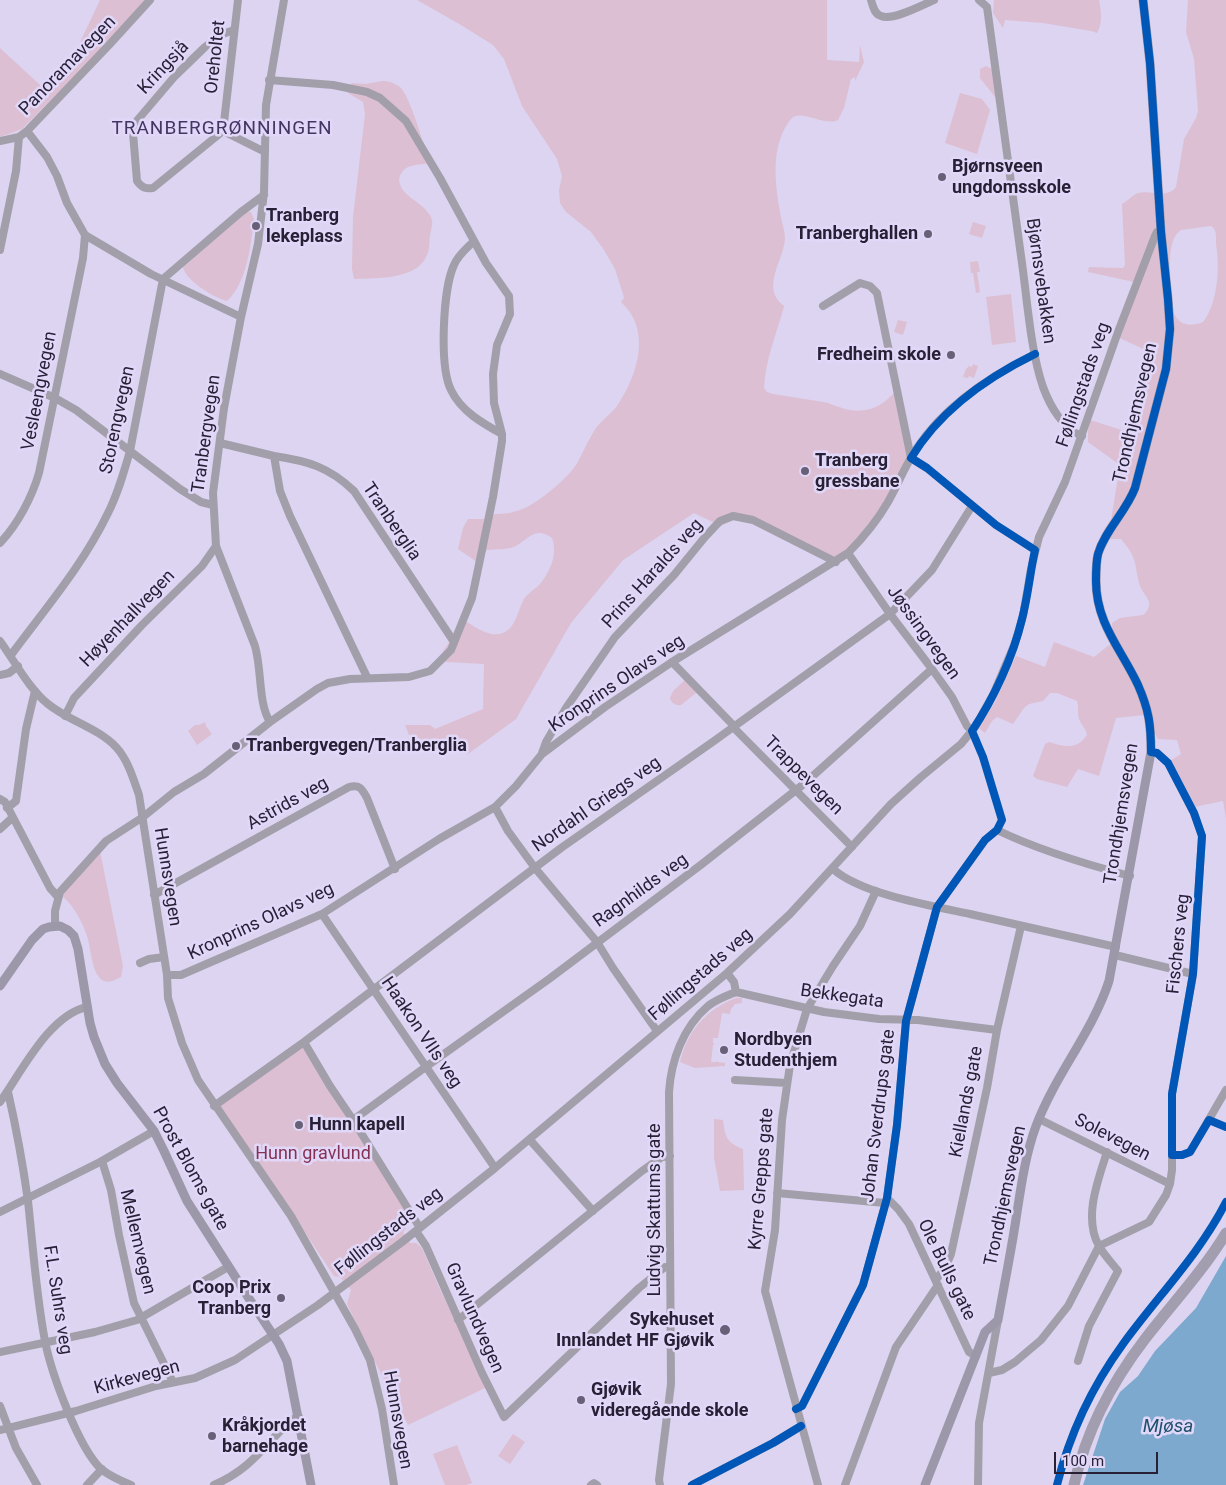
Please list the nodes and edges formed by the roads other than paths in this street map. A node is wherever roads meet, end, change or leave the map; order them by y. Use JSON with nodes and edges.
{"nodes":[{"id":1,"x":150,"y":0,"type":"edge"},
{"id":2,"x":238,"y":0,"type":"edge"},
{"id":3,"x":284,"y":0,"type":"edge"},
{"id":4,"x":871,"y":0,"type":"edge"},
{"id":5,"x":934,"y":0,"type":"edge"},
{"id":6,"x":979,"y":0,"type":"edge"},
{"id":7,"x":1143,"y":0,"type":"edge"},
{"id":8,"x":234,"y":30,"type":"junction"},
{"id":9,"x":269,"y":80,"type":"junction"},
{"id":10,"x":27,"y":131,"type":"junction"},
{"id":11,"x":223,"y":131,"type":"junction"},
{"id":12,"x":19,"y":137,"type":"junction"},
{"id":13,"x":0,"y":141,"type":"edge"},
{"id":14,"x":265,"y":152,"type":"junction"},
{"id":15,"x":264,"y":195,"type":"junction"},
{"id":16,"x":1161,"y":232,"type":"junction"},
{"id":17,"x":85,"y":235,"type":"junction"},
{"id":18,"x":474,"y":241,"type":"junction"},
{"id":19,"x":0,"y":245,"type":"edge"},
{"id":20,"x":162,"y":279,"type":"junction"},
{"id":21,"x":823,"y":306,"type":"dead end"},
{"id":22,"x":241,"y":317,"type":"junction"},
{"id":23,"x":1035,"y":354,"type":"junction"},
{"id":24,"x":0,"y":374,"type":"edge"},
{"id":25,"x":55,"y":398,"type":"junction"},
{"id":26,"x":502,"y":434,"type":"junction"},
{"id":27,"x":1082,"y":436,"type":"junction"},
{"id":28,"x":220,"y":443,"type":"junction"},
{"id":29,"x":130,"y":451,"type":"junction"},
{"id":30,"x":274,"y":456,"type":"junction"},
{"id":31,"x":911,"y":458,"type":"junction"},
{"id":32,"x":213,"y":505,"type":"junction"},
{"id":33,"x":972,"y":506,"type":"junction"},
{"id":34,"x":0,"y":542,"type":"edge"},
{"id":35,"x":216,"y":546,"type":"junction"},
{"id":36,"x":1035,"y":550,"type":"junction"},
{"id":37,"x":848,"y":553,"type":"junction"},
{"id":38,"x":836,"y":562,"type":"junction"},
{"id":39,"x":890,"y":614,"type":"junction"},
{"id":40,"x":0,"y":640,"type":"edge"},
{"id":41,"x":454,"y":642,"type":"junction"},
{"id":42,"x":11,"y":655,"type":"junction"},
{"id":43,"x":672,"y":662,"type":"junction"},
{"id":44,"x":18,"y":666,"type":"junction"},
{"id":45,"x":932,"y":670,"type":"junction"},
{"id":46,"x":5,"y":676,"type":"edge"},
{"id":47,"x":367,"y":677,"type":"junction"},
{"id":48,"x":35,"y":691,"type":"junction"},
{"id":49,"x":65,"y":716,"type":"junction"},
{"id":50,"x":270,"y":722,"type":"junction"},
{"id":51,"x":733,"y":726,"type":"junction"},
{"id":52,"x":972,"y":731,"type":"junction"},
{"id":53,"x":1151,"y":752,"type":"junction"},
{"id":54,"x":542,"y":754,"type":"junction"},
{"id":55,"x":796,"y":790,"type":"junction"},
{"id":56,"x":0,"y":799,"type":"edge"},
{"id":57,"x":494,"y":807,"type":"junction"},
{"id":58,"x":7,"y":808,"type":"junction"},
{"id":59,"x":142,"y":817,"type":"junction"},
{"id":60,"x":12,"y":818,"type":"junction"},
{"id":61,"x":0,"y":829,"type":"edge"},
{"id":62,"x":852,"y":847,"type":"junction"},
{"id":63,"x":535,"y":868,"type":"junction"},
{"id":64,"x":395,"y":869,"type":"junction"},
{"id":65,"x":833,"y":869,"type":"junction"},
{"id":66,"x":1130,"y":876,"type":"junction"},
{"id":67,"x":876,"y":891,"type":"junction"},
{"id":68,"x":154,"y":895,"type":"junction"},
{"id":69,"x":58,"y":897,"type":"junction"},
{"id":70,"x":937,"y":907,"type":"junction"},
{"id":71,"x":322,"y":914,"type":"junction"},
{"id":72,"x":54,"y":926,"type":"junction"},
{"id":73,"x":1021,"y":926,"type":"junction"},
{"id":74,"x":597,"y":942,"type":"junction"},
{"id":75,"x":1115,"y":951,"type":"junction"},
{"id":76,"x":164,"y":957,"type":"junction"},
{"id":77,"x":140,"y":963,"type":"dead end"},
{"id":78,"x":727,"y":973,"type":"junction"},
{"id":79,"x":1193,"y":974,"type":"junction"},
{"id":80,"x":167,"y":975,"type":"junction"},
{"id":81,"x":0,"y":986,"type":"edge"},
{"id":82,"x":373,"y":989,"type":"junction"},
{"id":83,"x":736,"y":992,"type":"junction"},
{"id":84,"x":87,"y":1006,"type":"junction"},
{"id":85,"x":807,"y":1009,"type":"junction"},
{"id":86,"x":906,"y":1021,"type":"junction"},
{"id":87,"x":997,"y":1030,"type":"junction"},
{"id":88,"x":657,"y":1031,"type":"junction"},
{"id":89,"x":304,"y":1042,"type":"junction"},
{"id":90,"x":426,"y":1066,"type":"junction"},
{"id":91,"x":735,"y":1080,"type":"dead end"},
{"id":92,"x":787,"y":1083,"type":"junction"},
{"id":93,"x":1226,"y":1090,"type":"edge"},
{"id":94,"x":8,"y":1092,"type":"junction"},
{"id":95,"x":0,"y":1102,"type":"edge"},
{"id":96,"x":214,"y":1106,"type":"junction"},
{"id":97,"x":1039,"y":1119,"type":"junction"},
{"id":98,"x":353,"y":1120,"type":"junction"},
{"id":99,"x":154,"y":1131,"type":"junction"},
{"id":100,"x":530,"y":1140,"type":"junction"},
{"id":101,"x":1107,"y":1152,"type":"junction"},
{"id":102,"x":1172,"y":1155,"type":"junction"},
{"id":103,"x":670,"y":1156,"type":"junction"},
{"id":104,"x":102,"y":1161,"type":"junction"},
{"id":105,"x":495,"y":1168,"type":"junction"},
{"id":106,"x":1170,"y":1184,"type":"junction"},
{"id":107,"x":777,"y":1193,"type":"junction"},
{"id":108,"x":27,"y":1199,"type":"junction"},
{"id":109,"x":886,"y":1200,"type":"junction"},
{"id":110,"x":0,"y":1212,"type":"edge"},
{"id":111,"x":593,"y":1212,"type":"junction"},
{"id":112,"x":418,"y":1230,"type":"junction"},
{"id":113,"x":1226,"y":1233,"type":"edge"},
{"id":114,"x":1099,"y":1246,"type":"junction"},
{"id":115,"x":228,"y":1267,"type":"junction"},
{"id":116,"x":670,"y":1267,"type":"junction"},
{"id":117,"x":937,"y":1283,"type":"junction"},
{"id":118,"x":334,"y":1293,"type":"junction"},
{"id":119,"x":142,"y":1317,"type":"junction"},
{"id":120,"x":458,"y":1320,"type":"junction"},
{"id":121,"x":998,"y":1320,"type":"junction"},
{"id":122,"x":274,"y":1336,"type":"junction"},
{"id":123,"x":45,"y":1342,"type":"junction"},
{"id":124,"x":0,"y":1352,"type":"edge"},
{"id":125,"x":976,"y":1356,"type":"junction"},
{"id":126,"x":1078,"y":1361,"type":"dead end"},
{"id":127,"x":989,"y":1372,"type":"junction"},
{"id":128,"x":173,"y":1382,"type":"junction"},
{"id":129,"x":0,"y":1406,"type":"edge"},
{"id":130,"x":796,"y":1409,"type":"junction"},
{"id":131,"x":68,"y":1412,"type":"junction"},
{"id":132,"x":299,"y":1416,"type":"junction"},
{"id":133,"x":800,"y":1426,"type":"junction"},
{"id":134,"x":4,"y":1430,"type":"edge"},
{"id":135,"x":102,"y":1469,"type":"junction"},
{"id":136,"x":37,"y":1485,"type":"edge"},
{"id":137,"x":87,"y":1485,"type":"edge"},
{"id":138,"x":131,"y":1485,"type":"edge"},
{"id":139,"x":214,"y":1485,"type":"edge"},
{"id":140,"x":311,"y":1485,"type":"edge"},
{"id":141,"x":394,"y":1485,"type":"edge"},
{"id":142,"x":660,"y":1485,"type":"edge"},
{"id":143,"x":692,"y":1485,"type":"edge"},
{"id":144,"x":818,"y":1485,"type":"edge"},
{"id":145,"x":845,"y":1485,"type":"edge"},
{"id":146,"x":925,"y":1485,"type":"edge"},
{"id":147,"x":978,"y":1485,"type":"edge"},
{"id":148,"x":1074,"y":1485,"type":"edge"}],
"edges":[{"from":1,"to":10,"type":"street","name":"Panoramavegen"},
{"from":2,"to":8,"type":"street","name":"Oreholtet"},
{"from":3,"to":9,"type":"street","name":"Tranbergvegen"},
{"from":4,"to":5,"type":"street"},
{"from":6,"to":23,"type":"street","name":"Bjørnsvebakken"},
{"from":7,"to":16,"type":"main road","name":"Trondhjemsvegen"},
{"from":8,"to":11,"type":"street","name":"Oreholtet"},
{"from":8,"to":11,"type":"street","name":"Kringsjå"},
{"from":9,"to":14,"type":"street","name":"Tranbergvegen"},
{"from":9,"to":18,"type":"street"},
{"from":10,"to":12,"type":"street","name":"Panoramavegen"},
{"from":10,"to":17,"type":"street"},
{"from":11,"to":14,"type":"street"},
{"from":12,"to":13,"type":"street","name":"Panoramavegen"},
{"from":12,"to":19,"type":"street"},
{"from":14,"to":15,"type":"street","name":"Tranbergvegen"},
{"from":15,"to":20,"type":"street"},
{"from":15,"to":22,"type":"street","name":"Tranbergvegen"},
{"from":16,"to":27,"type":"street","name":"Føllingstads veg"},
{"from":16,"to":53,"type":"main road","name":"Trondhjemsvegen"},
{"from":17,"to":20,"type":"street"},
{"from":17,"to":25,"type":"street","name":"Vesleengvegen"},
{"from":18,"to":26,"type":"street"},
{"from":18,"to":26,"type":"street"},
{"from":20,"to":22,"type":"street"},
{"from":20,"to":29,"type":"street","name":"Storengvegen"},
{"from":21,"to":31,"type":"street"},
{"from":22,"to":28,"type":"street","name":"Tranbergvegen"},
{"from":23,"to":27,"type":"street","name":"Bjørnsvebakken"},
{"from":23,"to":31,"type":"street","name":"Kronprins Olavs veg"},
{"from":24,"to":25,"type":"street"},
{"from":25,"to":29,"type":"street"},
{"from":25,"to":34,"type":"street","name":"Vesleengvegen"},
{"from":26,"to":41,"type":"street"},
{"from":27,"to":36,"type":"street","name":"Føllingstads veg"},
{"from":28,"to":30,"type":"street","name":"Tranberglia"},
{"from":28,"to":32,"type":"street","name":"Tranbergvegen"},
{"from":29,"to":32,"type":"street"},
{"from":29,"to":42,"type":"street","name":"Storengvegen"},
{"from":30,"to":41,"type":"street","name":"Tranberglia"},
{"from":30,"to":47,"type":"street"},
{"from":31,"to":33,"type":"street"},
{"from":31,"to":37,"type":"street","name":"Kronprins Olavs veg"},
{"from":32,"to":35,"type":"street","name":"Tranbergvegen"},
{"from":33,"to":36,"type":"street"},
{"from":33,"to":39,"type":"street","name":"Nordahl Griegs veg"},
{"from":35,"to":49,"type":"street","name":"Høyenhallvegen"},
{"from":35,"to":50,"type":"street","name":"Tranbergvegen"},
{"from":36,"to":52,"type":"street","name":"Føllingstads veg"},
{"from":37,"to":38,"type":"street","name":"Kronprins Olavs veg"},
{"from":37,"to":39,"type":"street","name":"Jøssingvegen"},
{"from":38,"to":43,"type":"street","name":"Kronprins Olavs veg"},
{"from":38,"to":54,"type":"street","name":"Prins Haralds veg"},
{"from":39,"to":45,"type":"street","name":"Jøssingvegen"},
{"from":39,"to":51,"type":"street","name":"Nordahl Griegs veg"},
{"from":40,"to":42,"type":"street","name":"Hunnsvegen"},
{"from":41,"to":47,"type":"street"},
{"from":42,"to":44,"type":"street","name":"Hunnsvegen"},
{"from":43,"to":51,"type":"street","name":"Trappevegen"},
{"from":43,"to":54,"type":"street","name":"Kronprins Olavs veg"},
{"from":44,"to":46,"type":"street"},
{"from":44,"to":48,"type":"street","name":"Hunnsvegen"},
{"from":45,"to":52,"type":"street","name":"Jøssingvegen"},
{"from":45,"to":55,"type":"street","name":"Ragnhilds veg"},
{"from":47,"to":50,"type":"street"},
{"from":48,"to":49,"type":"street","name":"Hunnsvegen"},
{"from":48,"to":58,"type":"street"},
{"from":49,"to":59,"type":"street","name":"Hunnsvegen"},
{"from":50,"to":59,"type":"street"},
{"from":51,"to":55,"type":"street","name":"Trappevegen"},
{"from":51,"to":63,"type":"street","name":"Nordahl Griegs veg"},
{"from":52,"to":62,"type":"street","name":"Føllingstads veg"},
{"from":53,"to":66,"type":"main road","name":"Trondhjemsvegen"},
{"from":53,"to":79,"type":"street","name":"Fischers veg"},
{"from":54,"to":57,"type":"street","name":"Kronprins Olavs veg"},
{"from":55,"to":62,"type":"street","name":"Trappevegen"},
{"from":55,"to":74,"type":"street","name":"Ragnhilds veg"},
{"from":56,"to":58,"type":"street"},
{"from":57,"to":63,"type":"street"},
{"from":57,"to":64,"type":"street","name":"Kronprins Olavs veg"},
{"from":58,"to":60,"type":"street"},
{"from":59,"to":68,"type":"street","name":"Hunnsvegen"},
{"from":59,"to":69,"type":"street"},
{"from":60,"to":61,"type":"street"},
{"from":60,"to":69,"type":"street"},
{"from":62,"to":65,"type":"street","name":"Føllingstads veg"},
{"from":63,"to":74,"type":"street"},
{"from":63,"to":82,"type":"street","name":"Nordahl Griegs veg"},
{"from":64,"to":68,"type":"street","name":"Astrids veg"},
{"from":64,"to":71,"type":"street","name":"Kronprins Olavs veg"},
{"from":65,"to":67,"type":"street"},
{"from":65,"to":78,"type":"street","name":"Føllingstads veg"},
{"from":66,"to":70,"type":"street","name":"Johan Sverdrups gate"},
{"from":66,"to":75,"type":"main road","name":"Trondhjemsvegen"},
{"from":67,"to":70,"type":"street"},
{"from":67,"to":85,"type":"street","name":"Kyrre Grepps gate"},
{"from":68,"to":76,"type":"street","name":"Hunnsvegen"},
{"from":69,"to":72,"type":"street"},
{"from":70,"to":73,"type":"street"},
{"from":70,"to":86,"type":"street","name":"Johan Sverdrups gate"},
{"from":71,"to":80,"type":"street","name":"Kronprins Olavs veg"},
{"from":71,"to":82,"type":"street","name":"Haakon VIIs veg"},
{"from":72,"to":81,"type":"main road"},
{"from":72,"to":84,"type":"main road","name":"Prost Bloms gate"},
{"from":73,"to":75,"type":"street"},
{"from":73,"to":87,"type":"street","name":"Kiellands gate"},
{"from":74,"to":88,"type":"street"},
{"from":74,"to":90,"type":"street","name":"Ragnhilds veg"},
{"from":75,"to":79,"type":"street"},
{"from":75,"to":97,"type":"main road","name":"Trondhjemsvegen"},
{"from":76,"to":77,"type":"street"},
{"from":76,"to":80,"type":"street","name":"Hunnsvegen"},
{"from":78,"to":83,"type":"street"},
{"from":78,"to":88,"type":"street","name":"Føllingstads veg"},
{"from":79,"to":102,"type":"street","name":"Fischers veg"},
{"from":80,"to":96,"type":"street","name":"Hunnsvegen"},
{"from":82,"to":89,"type":"street","name":"Nordahl Griegs veg"},
{"from":82,"to":90,"type":"street","name":"Haakon VIIs veg"},
{"from":83,"to":85,"type":"street","name":"Bekkegata"},
{"from":83,"to":103,"type":"street","name":"Ludvig Skattums gate"},
{"from":84,"to":94,"type":"street"},
{"from":84,"to":99,"type":"main road","name":"Prost Bloms gate"},
{"from":85,"to":86,"type":"street","name":"Bekkegata"},
{"from":85,"to":92,"type":"street","name":"Kyrre Grepps gate"},
{"from":86,"to":87,"type":"street","name":"Bekkegata"},
{"from":86,"to":109,"type":"street","name":"Johan Sverdrups gate"},
{"from":87,"to":117,"type":"street","name":"Kiellands gate"},
{"from":88,"to":100,"type":"street","name":"Føllingstads veg"},
{"from":89,"to":96,"type":"street","name":"Nordahl Griegs veg"},
{"from":89,"to":98,"type":"street","name":"Gravlundvegen"},
{"from":90,"to":98,"type":"street","name":"Ragnhilds veg"},
{"from":90,"to":105,"type":"street","name":"Haakon VIIs veg"},
{"from":91,"to":92,"type":"street"},
{"from":92,"to":107,"type":"street","name":"Kyrre Grepps gate"},
{"from":93,"to":102,"type":"street"},
{"from":94,"to":95,"type":"street"},
{"from":94,"to":108,"type":"street","name":"F.L. Suhrs veg"},
{"from":96,"to":118,"type":"street","name":"Hunnsvegen"},
{"from":97,"to":101,"type":"street","name":"Solevegen"},
{"from":97,"to":121,"type":"main road","name":"Trondhjemsvegen"},
{"from":98,"to":112,"type":"street","name":"Gravlundvegen"},
{"from":99,"to":104,"type":"street"},
{"from":99,"to":115,"type":"main road","name":"Prost Bloms gate"},
{"from":100,"to":105,"type":"street","name":"Føllingstads veg"},
{"from":100,"to":111,"type":"street"},
{"from":101,"to":106,"type":"street","name":"Solevegen"},
{"from":101,"to":114,"type":"street"},
{"from":102,"to":106,"type":"street","name":"Fischers veg"},
{"from":103,"to":111,"type":"street"},
{"from":103,"to":116,"type":"street","name":"Ludvig Skattums gate"},
{"from":104,"to":108,"type":"street"},
{"from":104,"to":119,"type":"street","name":"Mellemvegen"},
{"from":105,"to":112,"type":"street","name":"Føllingstads veg"},
{"from":106,"to":114,"type":"street"},
{"from":107,"to":109,"type":"street"},
{"from":107,"to":130,"type":"street","name":"Kyrre Grepps gate"},
{"from":108,"to":110,"type":"street"},
{"from":108,"to":123,"type":"street","name":"F.L. Suhrs veg"},
{"from":109,"to":117,"type":"street","name":"Ole Bulls gate"},
{"from":109,"to":130,"type":"street","name":"Johan Sverdrups gate"},
{"from":111,"to":120,"type":"street"},
{"from":112,"to":118,"type":"street","name":"Føllingstads veg"},
{"from":112,"to":120,"type":"street","name":"Gravlundvegen"},
{"from":113,"to":148,"type":"highway"},
{"from":114,"to":126,"type":"street"},
{"from":114,"to":127,"type":"street"},
{"from":115,"to":119,"type":"street"},
{"from":115,"to":122,"type":"main road","name":"Prost Bloms gate"},
{"from":116,"to":120,"type":"street","name":"Gravlundvegen"},
{"from":116,"to":142,"type":"street","name":"Ludvig Skattums gate"},
{"from":117,"to":125,"type":"street","name":"Ole Bulls gate"},
{"from":117,"to":145,"type":"street","name":"Kiellands gate"},
{"from":118,"to":122,"type":"street","name":"Føllingstads veg"},
{"from":118,"to":141,"type":"street","name":"Hunnsvegen"},
{"from":119,"to":123,"type":"street"},
{"from":119,"to":128,"type":"street","name":"Mellemvegen"},
{"from":121,"to":125,"type":"main road"},
{"from":121,"to":127,"type":"street","name":"Trondhjemsvegen"},
{"from":122,"to":128,"type":"street","name":"Kirkevegen"},
{"from":122,"to":132,"type":"main road","name":"Prost Bloms gate"},
{"from":123,"to":124,"type":"street"},
{"from":123,"to":131,"type":"street","name":"F.L. Suhrs veg"},
{"from":125,"to":146,"type":"main road"},
{"from":127,"to":147,"type":"street","name":"Trondhjemsvegen"},
{"from":128,"to":131,"type":"street","name":"Kirkevegen"},
{"from":129,"to":134,"type":"street"},
{"from":130,"to":133,"type":"street","name":"Kyrre Grepps gate"},
{"from":131,"to":134,"type":"street","name":"Kirkevegen"},
{"from":131,"to":135,"type":"street","name":"F.L. Suhrs veg"},
{"from":132,"to":139,"type":"street"},
{"from":132,"to":140,"type":"main road","name":"Prost Bloms gate"},
{"from":133,"to":143,"type":"street"},
{"from":133,"to":144,"type":"street","name":"Kyrre Grepps gate"},
{"from":134,"to":136,"type":"street"},
{"from":135,"to":137,"type":"street"},
{"from":135,"to":138,"type":"street","name":"F.L. Suhrs veg"}]}
